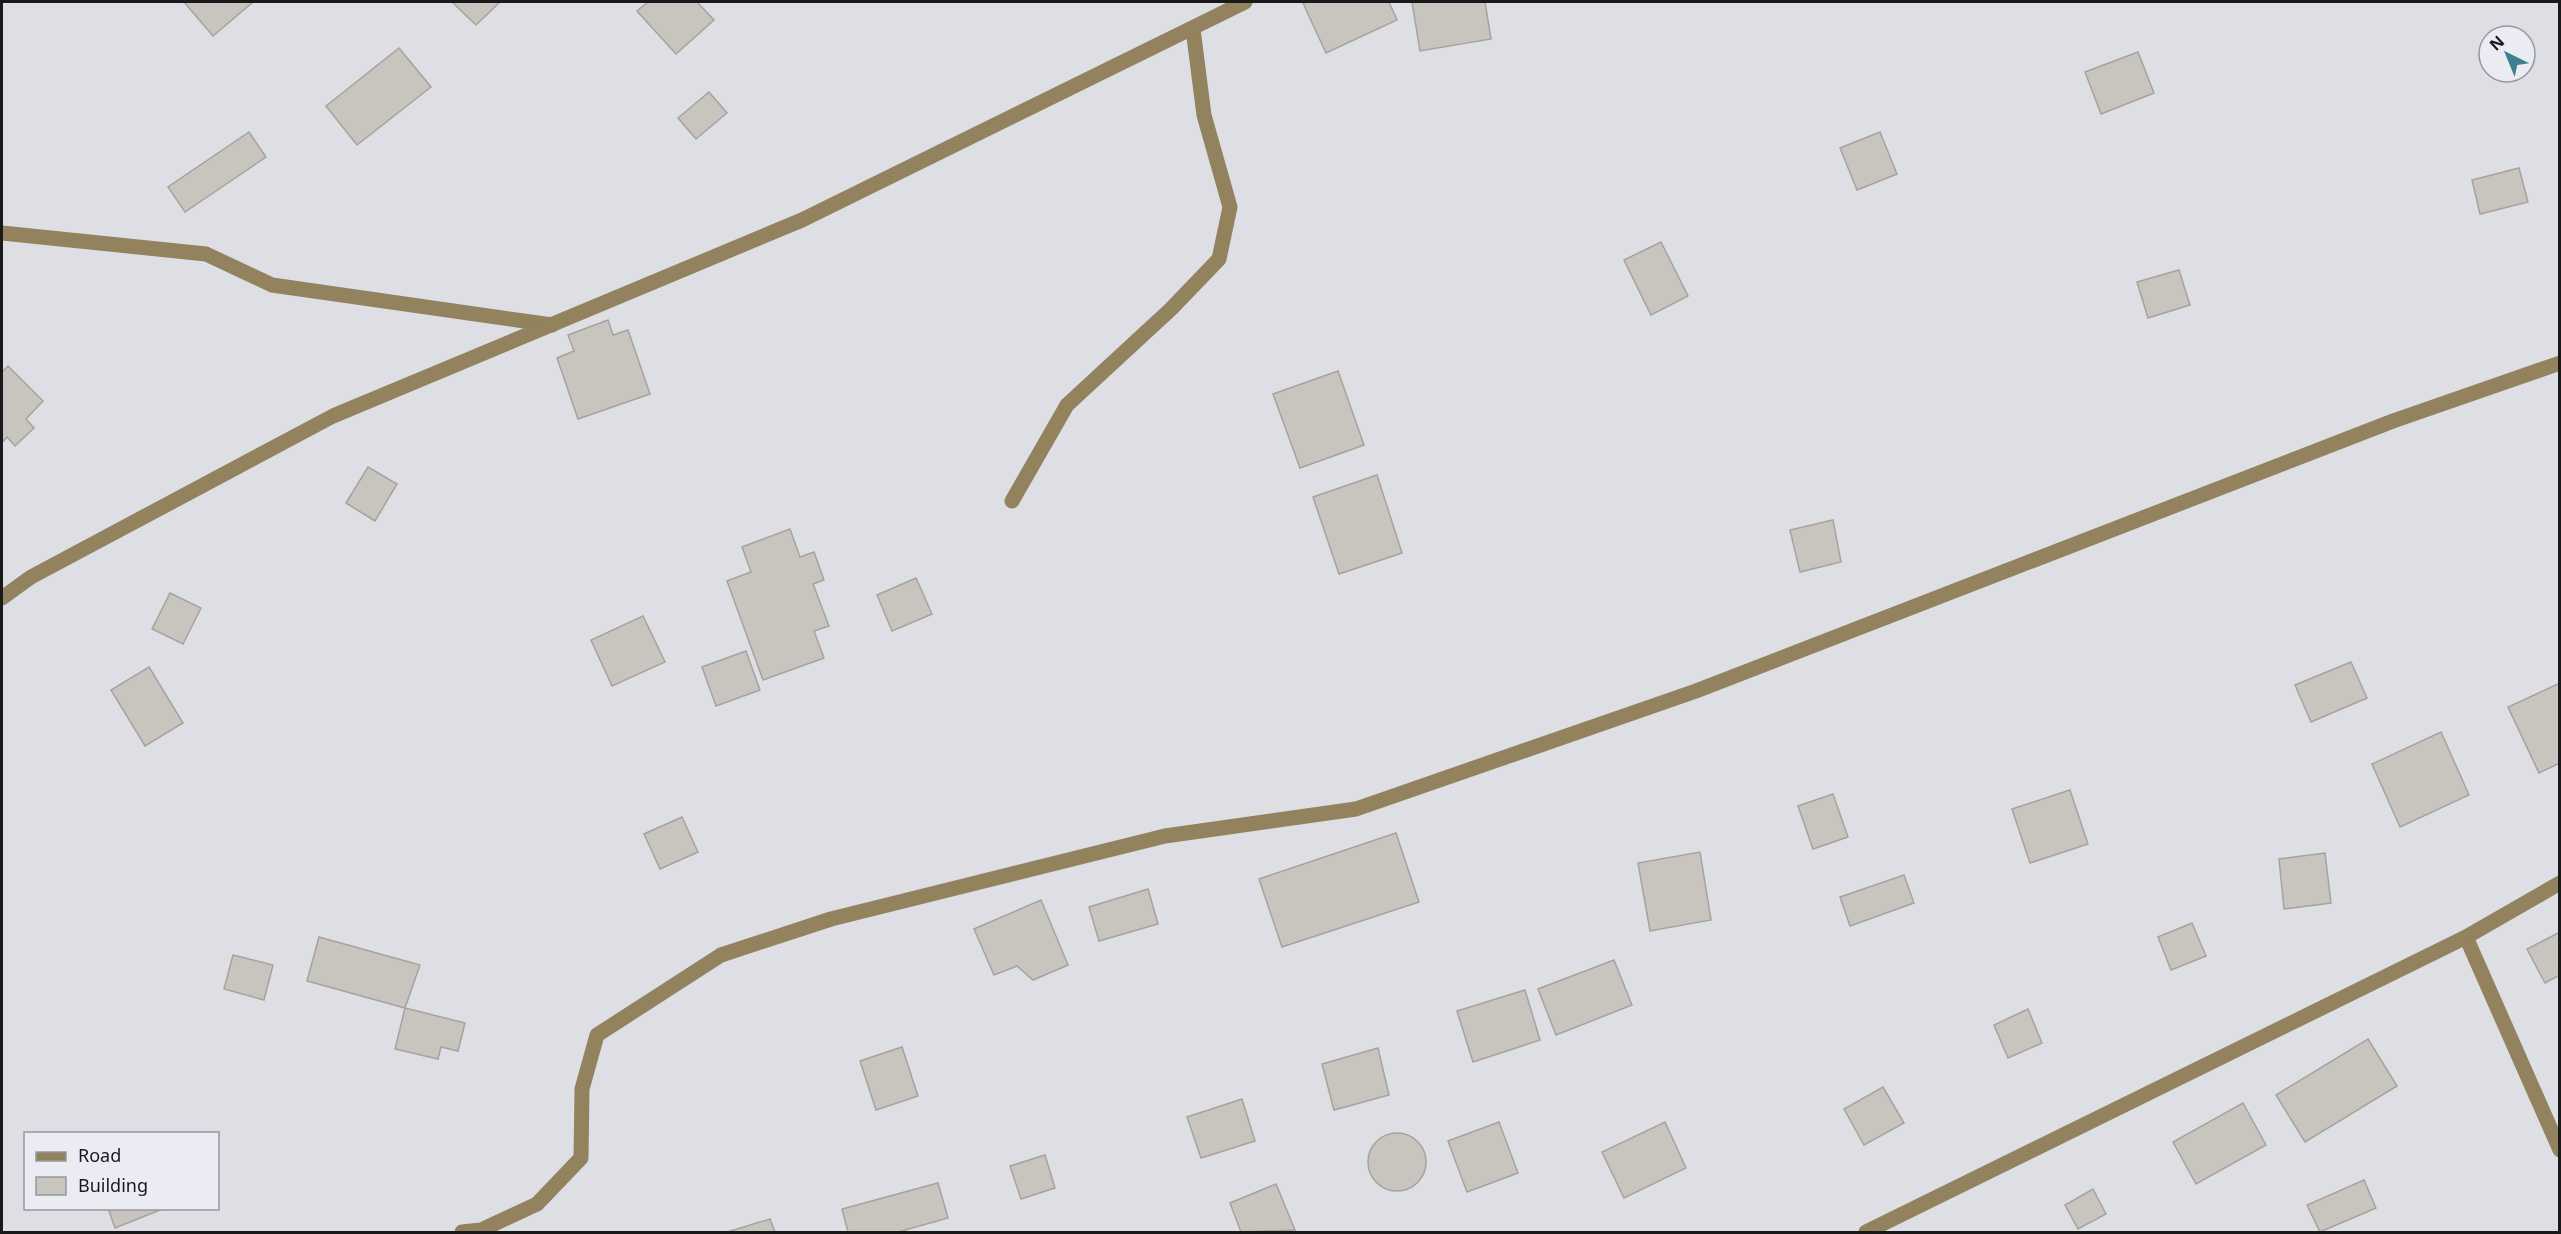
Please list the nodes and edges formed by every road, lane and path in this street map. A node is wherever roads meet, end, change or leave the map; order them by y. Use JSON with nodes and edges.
{"nodes":[{"id":1,"x":1245,"y":2,"type":"edge"},
{"id":2,"x":1193,"y":29,"type":"junction"},
{"id":3,"x":2,"y":233,"type":"edge"},
{"id":4,"x":552,"y":325,"type":"junction"},
{"id":5,"x":2559,"y":363,"type":"edge"},
{"id":6,"x":1012,"y":501,"type":"dead end"},
{"id":7,"x":2,"y":598,"type":"edge"},
{"id":8,"x":2559,"y":883,"type":"edge"},
{"id":9,"x":2466,"y":938,"type":"junction"},
{"id":10,"x":2559,"y":1150,"type":"edge"},
{"id":11,"x":462,"y":1233,"type":"edge"},
{"id":12,"x":1866,"y":1233,"type":"edge"}],
"edges":[{"from":1,"to":2,"type":"street"},
{"from":2,"to":4,"type":"street"},
{"from":2,"to":6,"type":"street"},
{"from":3,"to":4,"type":"street"},
{"from":4,"to":7,"type":"street"},
{"from":5,"to":11,"type":"street"},
{"from":8,"to":9,"type":"street"},
{"from":9,"to":10,"type":"street"},
{"from":9,"to":12,"type":"street"}]}
